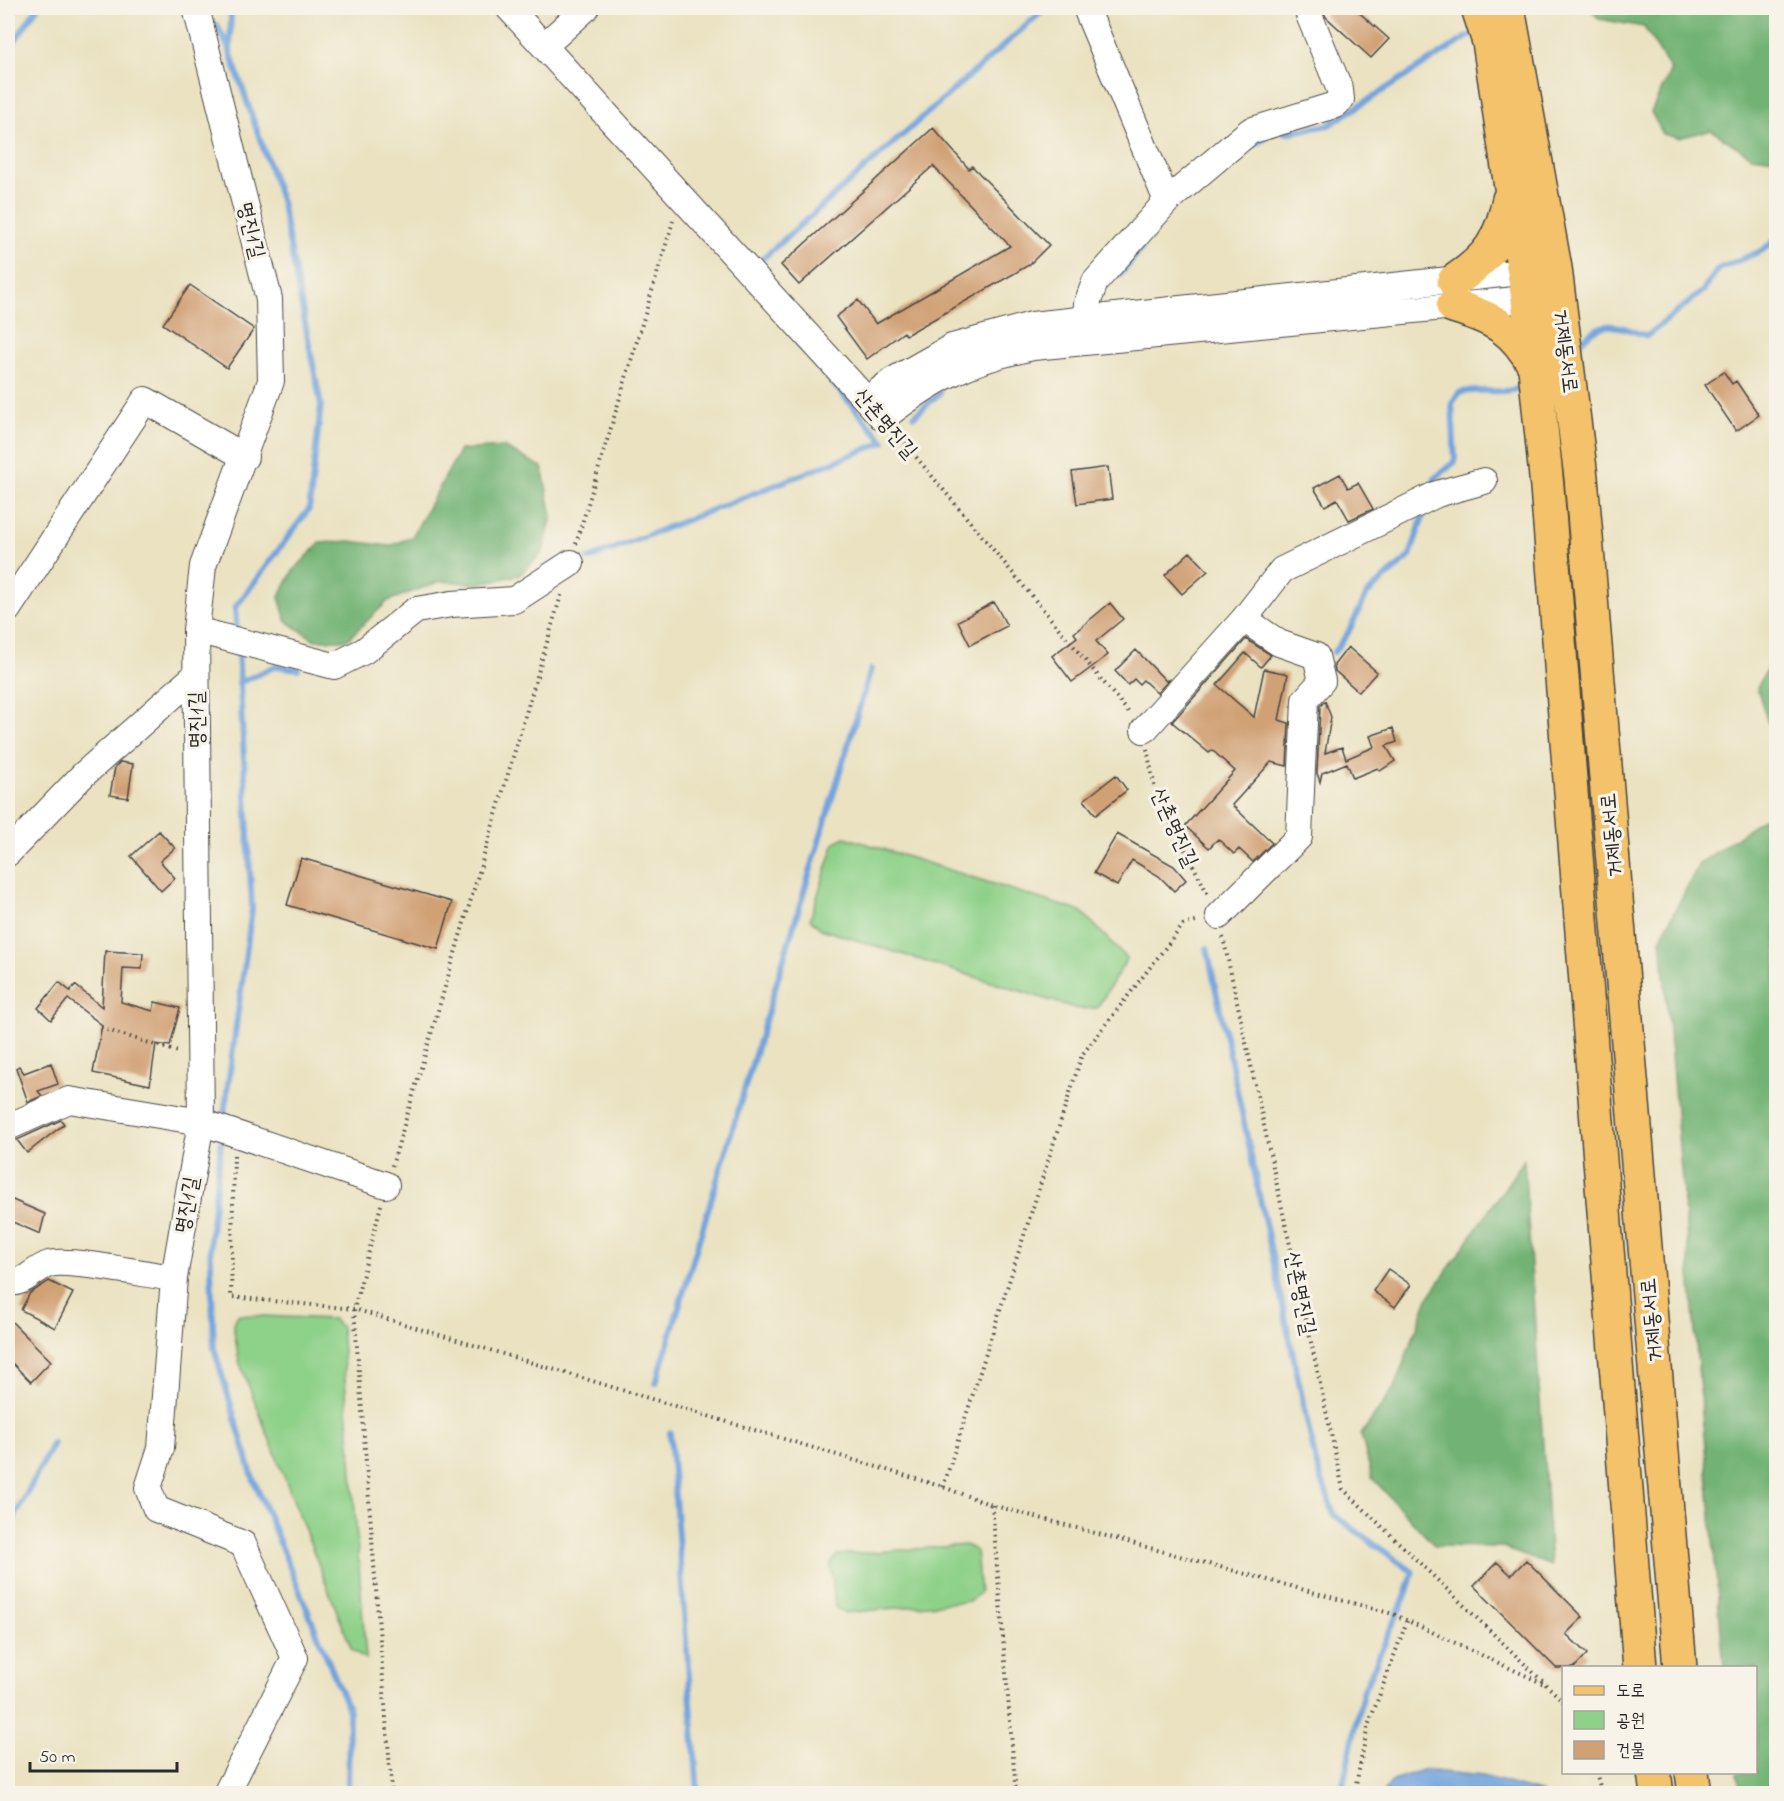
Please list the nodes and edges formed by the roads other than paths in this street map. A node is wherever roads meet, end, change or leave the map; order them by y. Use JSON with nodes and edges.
{"nodes":[{"id":1,"x":196,"y":8,"type":"edge"},
{"id":2,"x":509,"y":8,"type":"edge"},
{"id":3,"x":586,"y":8,"type":"edge"},
{"id":4,"x":1086,"y":8,"type":"edge"},
{"id":5,"x":1309,"y":15,"type":"dead end"},
{"id":6,"x":1493,"y":18,"type":"edge"},
{"id":7,"x":544,"y":46,"type":"junction"},
{"id":8,"x":1511,"y":192,"type":"junction"},
{"id":9,"x":1167,"y":201,"type":"junction"},
{"id":10,"x":1541,"y":284,"type":"junction"},
{"id":11,"x":1454,"y":294,"type":"junction"},
{"id":12,"x":1084,"y":332,"type":"junction"},
{"id":13,"x":837,"y":368,"type":"junction"},
{"id":14,"x":1536,"y":369,"type":"junction"},
{"id":15,"x":894,"y":379,"type":"junction"},
{"id":16,"x":875,"y":409,"type":"junction"},
{"id":17,"x":244,"y":457,"type":"junction"},
{"id":18,"x":1484,"y":481,"type":"dead end"},
{"id":19,"x":571,"y":562,"type":"road end"},
{"id":20,"x":8,"y":609,"type":"edge"},
{"id":21,"x":1244,"y":619,"type":"junction"},
{"id":22,"x":196,"y":630,"type":"junction"},
{"id":23,"x":196,"y":675,"type":"junction"},
{"id":24,"x":1144,"y":730,"type":"road end"},
{"id":25,"x":8,"y":853,"type":"edge"},
{"id":26,"x":1219,"y":916,"type":"road end"},
{"id":27,"x":201,"y":1122,"type":"junction"},
{"id":28,"x":8,"y":1127,"type":"edge"},
{"id":29,"x":386,"y":1185,"type":"road end"},
{"id":30,"x":174,"y":1278,"type":"junction"},
{"id":31,"x":8,"y":1282,"type":"edge"},
{"id":32,"x":1640,"y":1666,"type":"edge"},
{"id":33,"x":1680,"y":1666,"type":"edge"},
{"id":34,"x":1654,"y":1774,"type":"edge"},
{"id":35,"x":1692,"y":1774,"type":"edge"},
{"id":36,"x":226,"y":1794,"type":"edge"},
{"id":37,"x":1657,"y":1794,"type":"edge"},
{"id":38,"x":1695,"y":1794,"type":"edge"}],
"edges":[{"from":1,"to":17,"type":"street","name":"명진1길"},
{"from":2,"to":7,"type":"street","name":"산촌명진길"},
{"from":3,"to":7,"type":"street"},
{"from":4,"to":9,"type":"street"},
{"from":5,"to":9,"type":"street"},
{"from":6,"to":8,"type":"main road","name":"거제동서로"},
{"from":6,"to":10,"type":"main road","name":"거제동서로"},
{"from":7,"to":13,"type":"street","name":"산촌명진길"},
{"from":8,"to":10,"type":"main road","name":"거제동서로"},
{"from":8,"to":11,"type":"main road"},
{"from":9,"to":12,"type":"street"},
{"from":10,"to":11,"type":"street"},
{"from":10,"to":14,"type":"main road","name":"거제동서로"},
{"from":10,"to":33,"type":"main road","name":"거제동서로"},
{"from":11,"to":12,"type":"street"},
{"from":11,"to":14,"type":"main road"},
{"from":12,"to":15,"type":"street"},
{"from":12,"to":16,"type":"street"},
{"from":13,"to":15,"type":"street"},
{"from":13,"to":16,"type":"street","name":"산촌명진길"},
{"from":14,"to":32,"type":"main road","name":"거제동서로"},
{"from":15,"to":16,"type":"street"},
{"from":17,"to":20,"type":"street"},
{"from":17,"to":22,"type":"street","name":"명진1길"},
{"from":18,"to":21,"type":"street"},
{"from":19,"to":22,"type":"street"},
{"from":21,"to":24,"type":"street"},
{"from":21,"to":26,"type":"street"},
{"from":22,"to":23,"type":"street","name":"명진1길"},
{"from":23,"to":25,"type":"street"},
{"from":23,"to":27,"type":"street","name":"명진1길"},
{"from":27,"to":28,"type":"street"},
{"from":27,"to":29,"type":"street"},
{"from":27,"to":30,"type":"street","name":"명진1길"},
{"from":30,"to":31,"type":"street"},
{"from":30,"to":36,"type":"street","name":"명진1길"},
{"from":34,"to":37,"type":"main road"},
{"from":35,"to":38,"type":"main road"}]}
